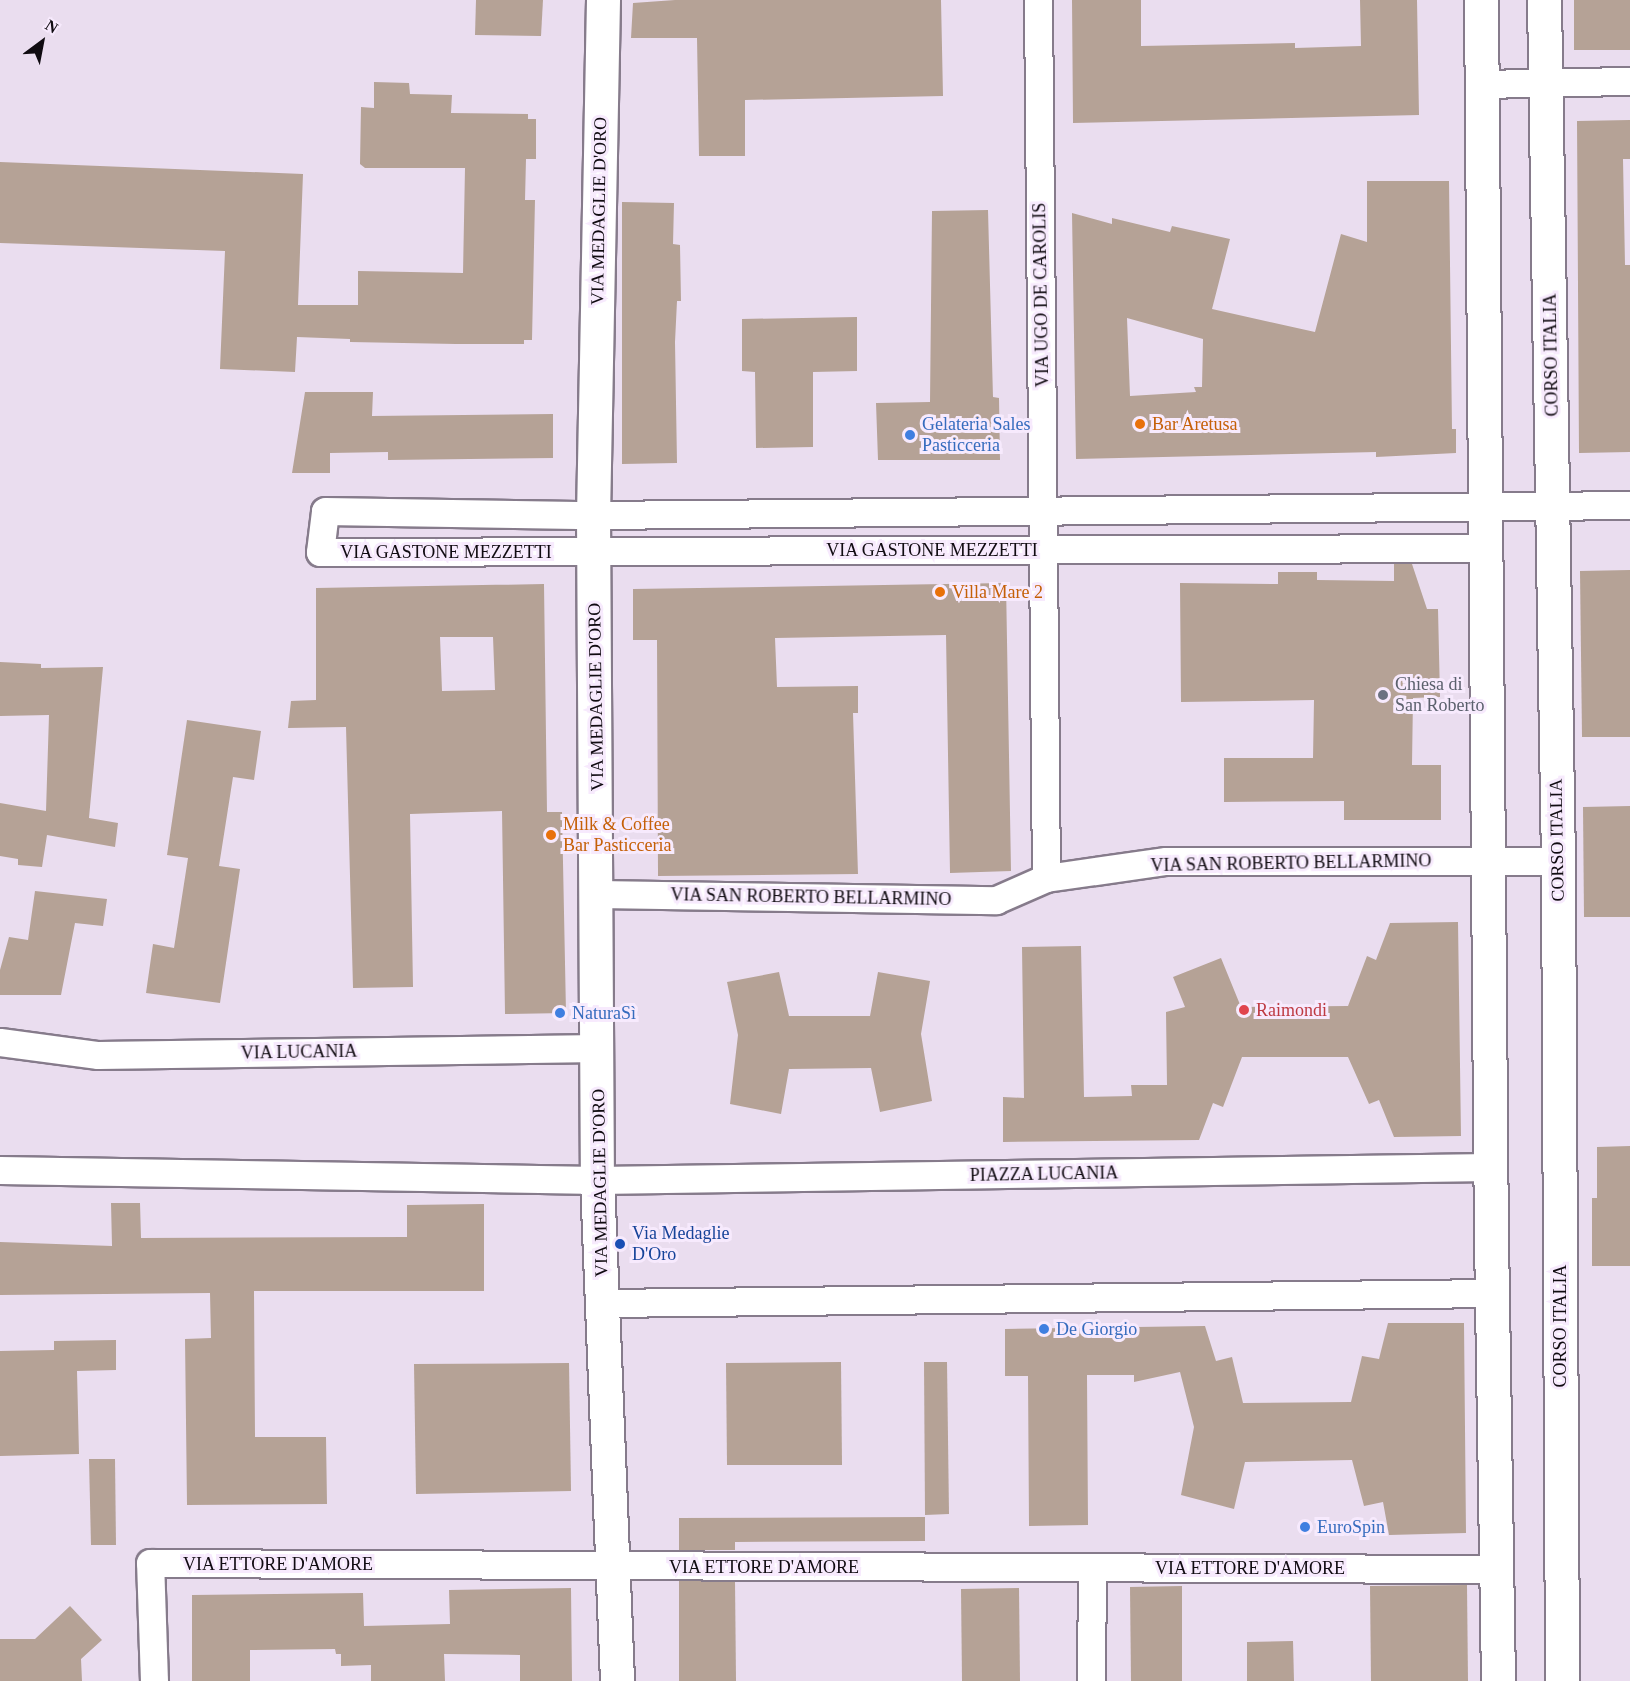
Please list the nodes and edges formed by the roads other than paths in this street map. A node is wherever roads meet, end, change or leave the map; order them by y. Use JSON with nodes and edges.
{"nodes":[{"id":1,"x":603,"y":0,"type":"edge"},
{"id":2,"x":1038,"y":0,"type":"edge"},
{"id":3,"x":1481,"y":0,"type":"edge"},
{"id":4,"x":1545,"y":0,"type":"edge"},
{"id":5,"x":1546,"y":81,"type":"junction"},
{"id":6,"x":1630,"y":81,"type":"edge"},
{"id":7,"x":1482,"y":84,"type":"junction"},
{"id":8,"x":1630,"y":505,"type":"edge"},
{"id":9,"x":1485,"y":506,"type":"junction"},
{"id":10,"x":1553,"y":506,"type":"junction"},
{"id":11,"x":1043,"y":510,"type":"junction"},
{"id":12,"x":593,"y":515,"type":"junction"},
{"id":13,"x":1486,"y":548,"type":"junction"},
{"id":14,"x":1043,"y":549,"type":"junction"},
{"id":15,"x":594,"y":552,"type":"junction"},
{"id":16,"x":1488,"y":860,"type":"junction"},
{"id":17,"x":1558,"y":861,"type":"junction"},
{"id":18,"x":1046,"y":879,"type":"junction"},
{"id":19,"x":598,"y":894,"type":"junction"},
{"id":20,"x":0,"y":1042,"type":"edge"},
{"id":21,"x":599,"y":1048,"type":"junction"},
{"id":22,"x":1491,"y":1167,"type":"junction"},
{"id":23,"x":0,"y":1170,"type":"edge"},
{"id":24,"x":597,"y":1180,"type":"junction"},
{"id":25,"x":1491,"y":1293,"type":"junction"},
{"id":26,"x":602,"y":1303,"type":"junction"},
{"id":27,"x":612,"y":1566,"type":"junction"},
{"id":28,"x":1092,"y":1568,"type":"junction"},
{"id":29,"x":1496,"y":1569,"type":"junction"},
{"id":30,"x":154,"y":1681,"type":"edge"},
{"id":31,"x":617,"y":1681,"type":"edge"},
{"id":32,"x":1090,"y":1681,"type":"edge"},
{"id":33,"x":1498,"y":1681,"type":"edge"},
{"id":34,"x":1562,"y":1681,"type":"edge"}],
"edges":[{"from":1,"to":12,"type":"street","name":"VIA MEDAGLIE D'ORO"},
{"from":2,"to":11,"type":"street","name":"VIA UGO DE CAROLIS"},
{"from":3,"to":7,"type":"street"},
{"from":4,"to":5,"type":"street","name":"CORSO ITALIA"},
{"from":5,"to":6,"type":"street"},
{"from":5,"to":7,"type":"street"},
{"from":5,"to":10,"type":"street","name":"CORSO ITALIA"},
{"from":7,"to":9,"type":"street"},
{"from":8,"to":10,"type":"street","name":"VIA GASTONE MEZZETTI"},
{"from":9,"to":10,"type":"street","name":"VIA GASTONE MEZZETTI"},
{"from":9,"to":11,"type":"street","name":"VIA GASTONE MEZZETTI"},
{"from":9,"to":13,"type":"street"},
{"from":10,"to":17,"type":"street","name":"CORSO ITALIA"},
{"from":11,"to":12,"type":"street","name":"VIA GASTONE MEZZETTI"},
{"from":11,"to":14,"type":"street","name":"VIA UGO DE CAROLIS"},
{"from":12,"to":15,"type":"street","name":"VIA MEDAGLIE D'ORO"},
{"from":12,"to":15,"type":"street","name":"VIA GASTONE MEZZETTI"},
{"from":13,"to":14,"type":"street","name":"VIA GASTONE MEZZETTI"},
{"from":13,"to":16,"type":"street"},
{"from":14,"to":15,"type":"street","name":"VIA GASTONE MEZZETTI"},
{"from":14,"to":18,"type":"street","name":"VIA UGO DE CAROLIS"},
{"from":15,"to":19,"type":"street","name":"VIA MEDAGLIE D'ORO"},
{"from":16,"to":17,"type":"street","name":"VIA SAN ROBERTO BELLARMINO"},
{"from":16,"to":18,"type":"street","name":"VIA SAN ROBERTO BELLARMINO"},
{"from":16,"to":22,"type":"street"},
{"from":17,"to":34,"type":"street","name":"CORSO ITALIA"},
{"from":18,"to":19,"type":"street","name":"VIA SAN ROBERTO BELLARMINO"},
{"from":19,"to":21,"type":"street","name":"VIA MEDAGLIE D'ORO"},
{"from":20,"to":21,"type":"street","name":"VIA LUCANIA"},
{"from":21,"to":24,"type":"street","name":"VIA MEDAGLIE D'ORO"},
{"from":22,"to":24,"type":"street","name":"PIAZZA LUCANIA"},
{"from":22,"to":25,"type":"street"},
{"from":23,"to":24,"type":"street"},
{"from":24,"to":26,"type":"street","name":"VIA MEDAGLIE D'ORO"},
{"from":25,"to":26,"type":"street"},
{"from":25,"to":29,"type":"street"},
{"from":26,"to":27,"type":"street","name":"VIA MEDAGLIE D'ORO"},
{"from":27,"to":28,"type":"street","name":"VIA ETTORE D'AMORE"},
{"from":27,"to":30,"type":"street","name":"VIA ETTORE D'AMORE"},
{"from":27,"to":31,"type":"street","name":"VIA MEDAGLIE D'ORO"},
{"from":28,"to":29,"type":"street","name":"VIA ETTORE D'AMORE"},
{"from":28,"to":32,"type":"street"},
{"from":29,"to":33,"type":"street"}]}
